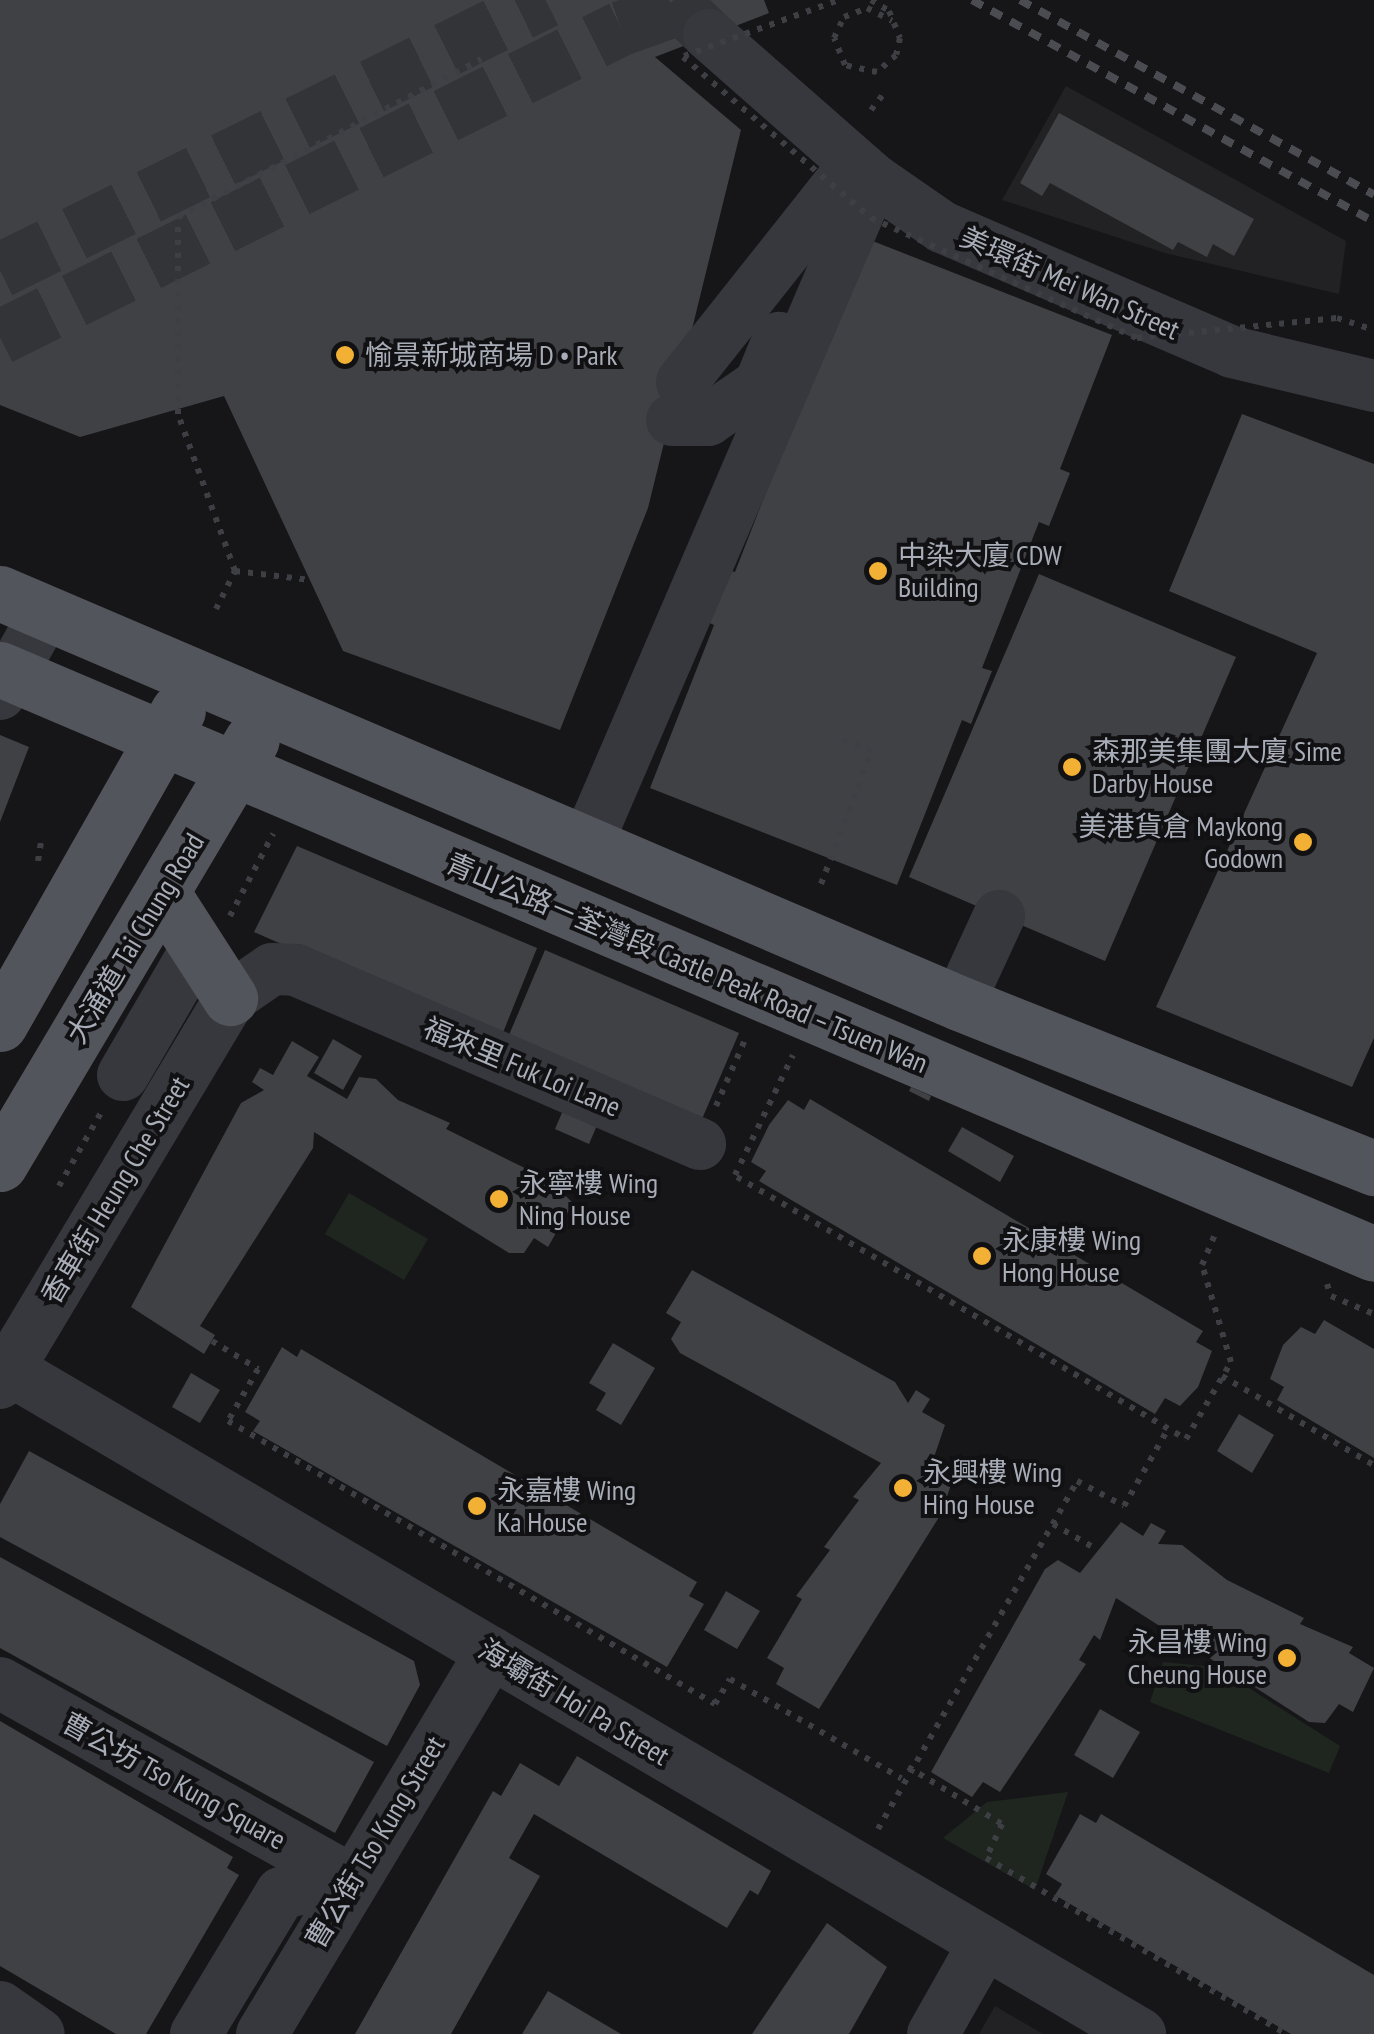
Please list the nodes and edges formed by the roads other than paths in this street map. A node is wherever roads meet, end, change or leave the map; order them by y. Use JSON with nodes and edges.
{"nodes":[{"id":1,"x":709,"y":34,"type":"tunnel mouth"},
{"id":2,"x":852,"y":182,"type":"junction"},
{"id":3,"x":696,"y":328,"type":"dead end"},
{"id":4,"x":1374,"y":386,"type":"edge"},
{"id":5,"x":23,"y":603,"type":"edge"},
{"id":6,"x":195,"y":678,"type":"junction"},
{"id":7,"x":4,"y":679,"type":"edge"},
{"id":8,"x":268,"y":711,"type":"junction"},
{"id":9,"x":162,"y":741,"type":"junction"},
{"id":10,"x":234,"y":772,"type":"junction"},
{"id":11,"x":587,"y":844,"type":"junction"},
{"id":12,"x":163,"y":894,"type":"junction"},
{"id":13,"x":998,"y":916,"type":"dead end"},
{"id":14,"x":197,"y":948,"type":"junction"},
{"id":15,"x":230,"y":998,"type":"junction"},
{"id":16,"x":959,"y":1004,"type":"junction"},
{"id":17,"x":0,"y":1024,"type":"edge"},
{"id":18,"x":112,"y":1093,"type":"road end"},
{"id":19,"x":719,"y":1160,"type":"road end"},
{"id":20,"x":0,"y":1164,"type":"edge"},
{"id":21,"x":1374,"y":1168,"type":"edge"},
{"id":22,"x":1374,"y":1254,"type":"edge"},
{"id":23,"x":4,"y":1376,"type":"edge"},
{"id":24,"x":491,"y":1653,"type":"junction"},
{"id":25,"x":0,"y":1684,"type":"edge"},
{"id":26,"x":349,"y":1879,"type":"junction"},
{"id":27,"x":984,"y":1944,"type":"junction"},
{"id":28,"x":0,"y":2008,"type":"edge"},
{"id":29,"x":39,"y":2034,"type":"edge"},
{"id":30,"x":196,"y":2034,"type":"edge"},
{"id":31,"x":262,"y":2034,"type":"edge"},
{"id":32,"x":934,"y":2034,"type":"edge"},
{"id":33,"x":1140,"y":2034,"type":"edge"}],
"edges":[{"from":1,"to":2,"type":"street","name":"美環街 Mei Wan Street"},
{"from":2,"to":2,"type":"street"},
{"from":2,"to":3,"type":"street"},
{"from":2,"to":4,"type":"street","name":"美環街 Mei Wan Street"},
{"from":2,"to":11,"type":"street"},
{"from":5,"to":6,"type":"main road"},
{"from":5,"to":7,"type":"street"},
{"from":6,"to":8,"type":"main road"},
{"from":6,"to":9,"type":"main road"},
{"from":7,"to":9,"type":"main road","name":"青山公路－荃灣段 Castle Peak Road – Tsuen Wan"},
{"from":8,"to":10,"type":"main road","name":"大涌道 Tai Chung Road"},
{"from":8,"to":11,"type":"main road"},
{"from":9,"to":10,"type":"main road","name":"青山公路－荃灣段 Castle Peak Road – Tsuen Wan"},
{"from":9,"to":17,"type":"main road"},
{"from":10,"to":12,"type":"main road","name":"大涌道 Tai Chung Road"},
{"from":10,"to":22,"type":"main road","name":"青山公路－荃灣段 Castle Peak Road – Tsuen Wan"},
{"from":11,"to":16,"type":"main road"},
{"from":12,"to":14,"type":"main road"},
{"from":12,"to":20,"type":"main road","name":"大涌道 Tai Chung Road"},
{"from":13,"to":16,"type":"street"},
{"from":14,"to":15,"type":"main road"},
{"from":14,"to":18,"type":"street"},
{"from":15,"to":19,"type":"street","name":"福來里 Fuk Loi Lane"},
{"from":15,"to":23,"type":"street","name":"香車街 Heung Che Street"},
{"from":16,"to":21,"type":"main road"},
{"from":23,"to":24,"type":"street","name":"海壩街 Hoi Pa Street"},
{"from":24,"to":26,"type":"street","name":"曹公街 Tso Kung Street"},
{"from":24,"to":27,"type":"street","name":"海壩街 Hoi Pa Street"},
{"from":25,"to":26,"type":"street","name":"曹公坊 Tso Kung Square"},
{"from":26,"to":30,"type":"street"},
{"from":26,"to":31,"type":"street","name":"曹公街 Tso Kung Street"},
{"from":27,"to":32,"type":"street"},
{"from":27,"to":33,"type":"street","name":"海壩街 Hoi Pa Street"},
{"from":28,"to":29,"type":"street"}]}
